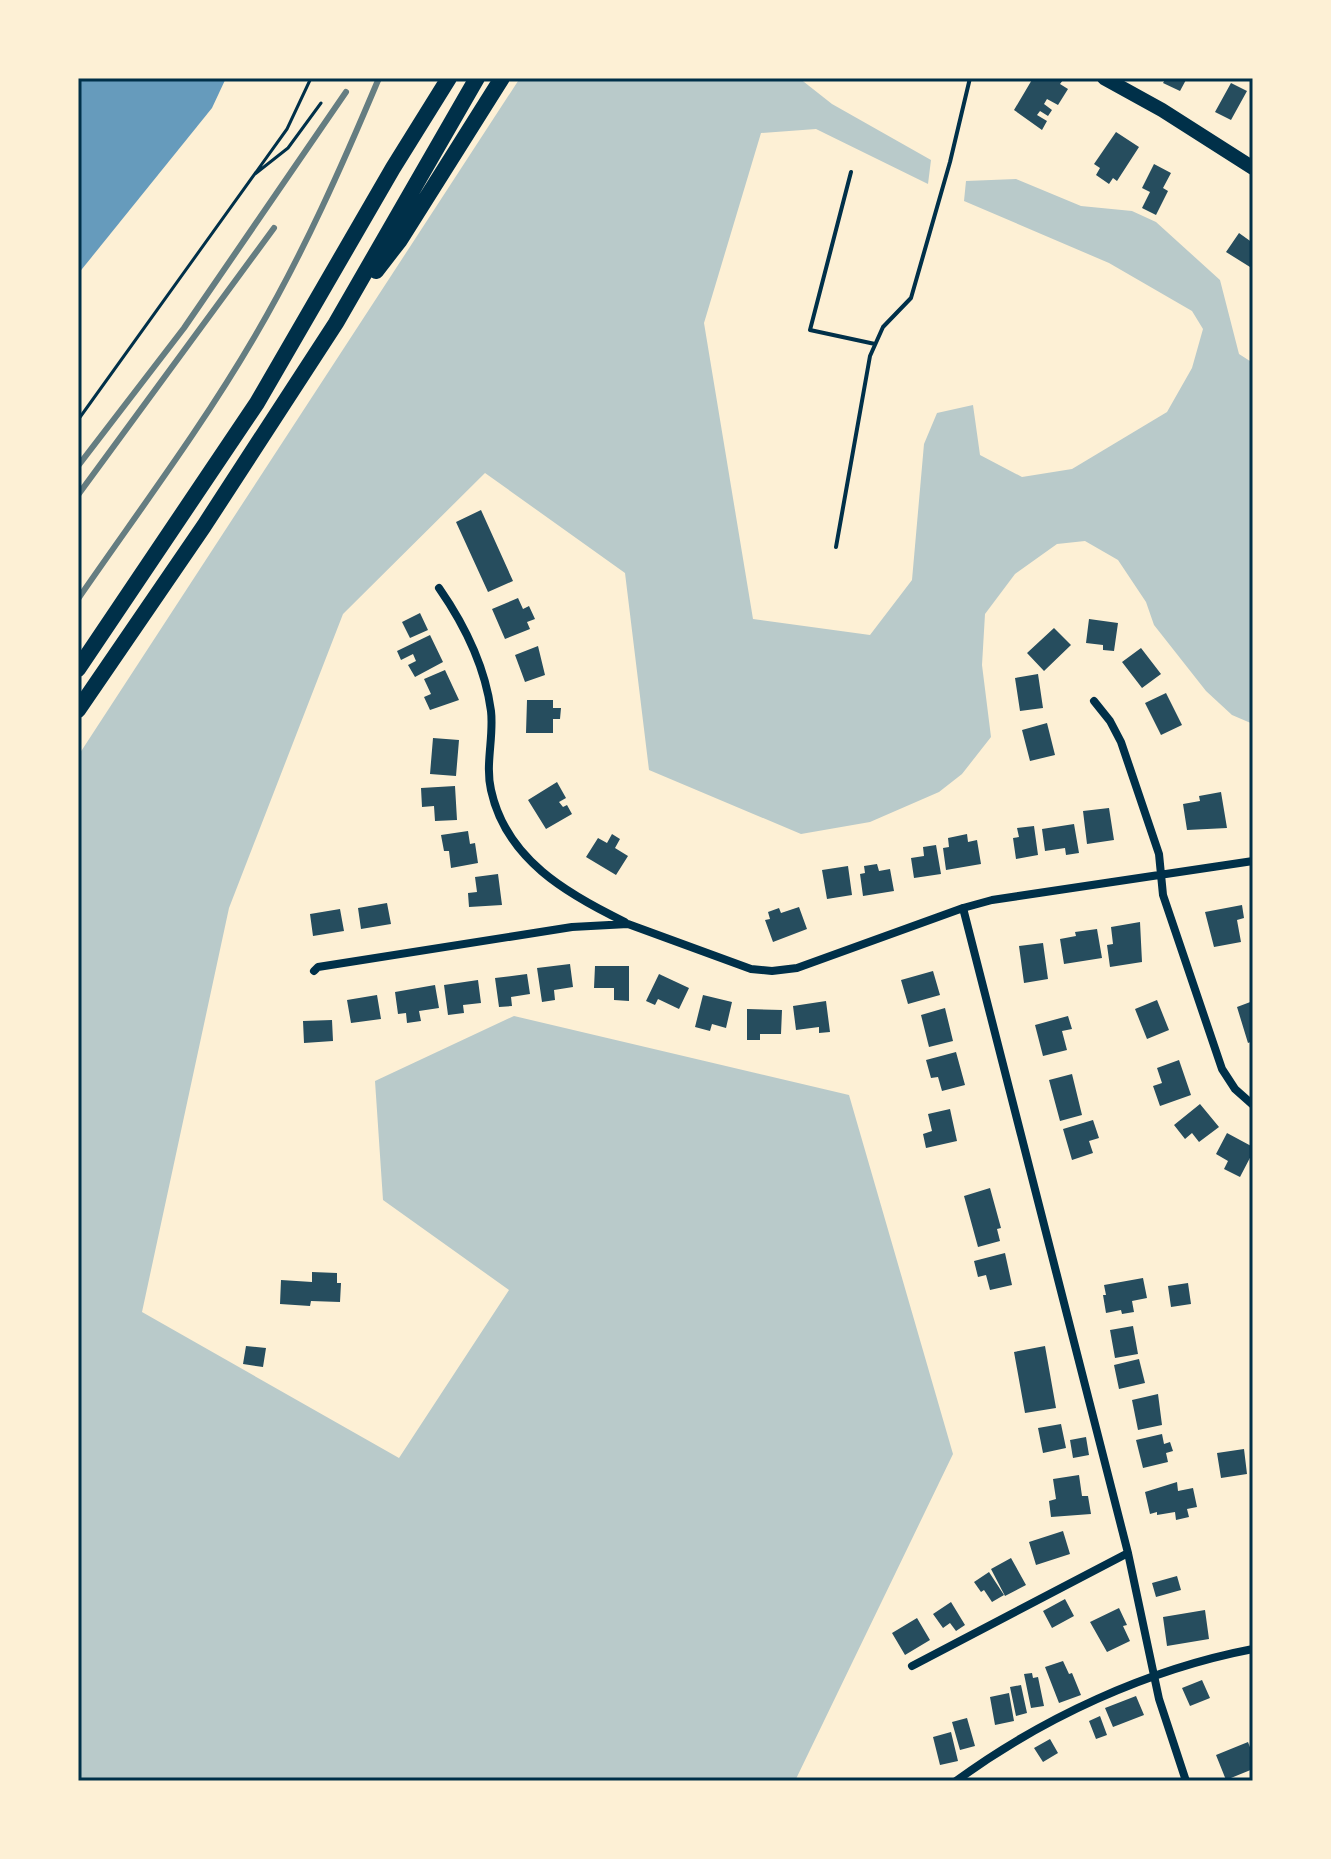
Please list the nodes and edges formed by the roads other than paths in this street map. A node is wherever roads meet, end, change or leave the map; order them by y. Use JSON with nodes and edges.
{"nodes":[{"id":1,"x":449,"y":78,"type":"edge"},
{"id":2,"x":477,"y":78,"type":"edge"},
{"id":3,"x":502,"y":78,"type":"edge"},
{"id":4,"x":970,"y":78,"type":"edge"},
{"id":5,"x":1104,"y":78,"type":"edge"},
{"id":6,"x":1253,"y":168,"type":"edge"},
{"id":7,"x":851,"y":172,"type":"dead end"},
{"id":8,"x":336,"y":323,"type":"junction"},
{"id":9,"x":875,"y":344,"type":"junction"},
{"id":10,"x":836,"y":547,"type":"dead end"},
{"id":11,"x":439,"y":588,"type":"dead end"},
{"id":12,"x":78,"y":669,"type":"edge"},
{"id":13,"x":1094,"y":701,"type":"dead end"},
{"id":14,"x":78,"y":710,"type":"edge"},
{"id":15,"x":1253,"y":861,"type":"edge"},
{"id":16,"x":1161,"y":875,"type":"junction"},
{"id":17,"x":963,"y":908,"type":"junction"},
{"id":18,"x":628,"y":924,"type":"junction"},
{"id":19,"x":314,"y":971,"type":"dead end"},
{"id":20,"x":1253,"y":1105,"type":"edge"},
{"id":21,"x":1128,"y":1553,"type":"junction"},
{"id":22,"x":1253,"y":1649,"type":"edge"},
{"id":23,"x":912,"y":1666,"type":"dead end"},
{"id":24,"x":1154,"y":1675,"type":"junction"},
{"id":25,"x":956,"y":1781,"type":"edge"},
{"id":26,"x":1186,"y":1781,"type":"edge"}],
"edges":[{"from":1,"to":12,"type":"highway"},
{"from":2,"to":8,"type":"highway"},
{"from":3,"to":8,"type":"highway"},
{"from":4,"to":9,"type":"lane"},
{"from":5,"to":6,"type":"main road"},
{"from":7,"to":9,"type":"lane"},
{"from":8,"to":14,"type":"highway"},
{"from":9,"to":10,"type":"lane"},
{"from":11,"to":18,"type":"street"},
{"from":13,"to":16,"type":"street"},
{"from":15,"to":16,"type":"street"},
{"from":16,"to":17,"type":"street"},
{"from":16,"to":20,"type":"street"},
{"from":17,"to":18,"type":"street"},
{"from":17,"to":21,"type":"street"},
{"from":18,"to":19,"type":"street"},
{"from":21,"to":23,"type":"street"},
{"from":21,"to":24,"type":"street"},
{"from":22,"to":24,"type":"street"},
{"from":24,"to":25,"type":"street"},
{"from":24,"to":26,"type":"street"}]}
